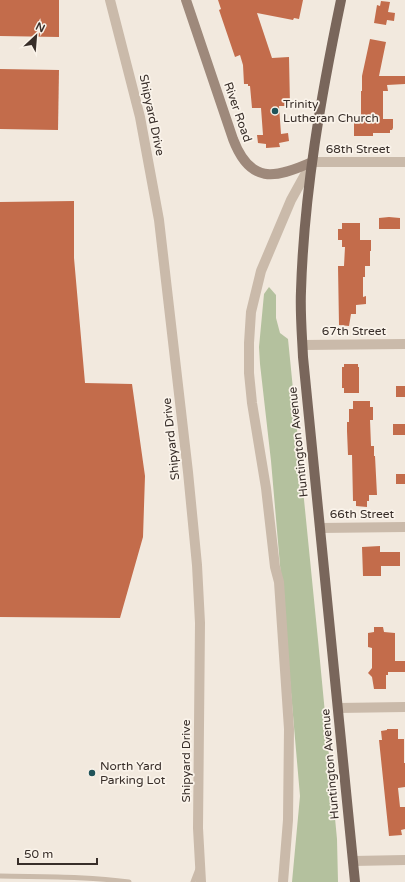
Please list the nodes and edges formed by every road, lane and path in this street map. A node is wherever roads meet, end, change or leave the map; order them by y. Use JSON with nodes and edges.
{"nodes":[{"id":1,"x":110,"y":0,"type":"edge"},
{"id":2,"x":186,"y":0,"type":"edge"},
{"id":3,"x":341,"y":0,"type":"edge"},
{"id":4,"x":312,"y":162,"type":"junction"},
{"id":5,"x":405,"y":162,"type":"edge"},
{"id":6,"x":303,"y":344,"type":"junction"},
{"id":7,"x":405,"y":344,"type":"edge"},
{"id":8,"x":405,"y":527,"type":"edge"},
{"id":9,"x":320,"y":528,"type":"junction"},
{"id":10,"x":338,"y":708,"type":"junction"},
{"id":11,"x":405,"y":708,"type":"edge"},
{"id":12,"x":405,"y":860,"type":"edge"},
{"id":13,"x":353,"y":861,"type":"junction"},
{"id":14,"x":200,"y":864,"type":"junction"},
{"id":15,"x":0,"y":876,"type":"edge"},
{"id":16,"x":63,"y":879,"type":"edge"},
{"id":17,"x":129,"y":882,"type":"edge"},
{"id":18,"x":193,"y":882,"type":"edge"},
{"id":19,"x":201,"y":882,"type":"edge"},
{"id":20,"x":283,"y":882,"type":"edge"},
{"id":21,"x":355,"y":882,"type":"edge"}],
"edges":[{"from":1,"to":14,"type":"street","name":"Shipyard Drive"},
{"from":2,"to":4,"type":"street","name":"River Road"},
{"from":3,"to":4,"type":"main road","name":"Huntington Avenue"},
{"from":4,"to":5,"type":"street","name":"68th Street"},
{"from":4,"to":6,"type":"main road","name":"Huntington Avenue"},
{"from":4,"to":20,"type":"street"},
{"from":6,"to":7,"type":"street","name":"67th Street"},
{"from":6,"to":9,"type":"main road","name":"Huntington Avenue"},
{"from":8,"to":9,"type":"street","name":"66th Street"},
{"from":9,"to":10,"type":"main road","name":"Huntington Avenue"},
{"from":10,"to":11,"type":"street"},
{"from":10,"to":13,"type":"main road","name":"Huntington Avenue"},
{"from":12,"to":13,"type":"street"},
{"from":13,"to":21,"type":"main road","name":"Huntington Avenue"},
{"from":14,"to":18,"type":"lane"},
{"from":14,"to":19,"type":"street","name":"Shipyard Drive"},
{"from":15,"to":16,"type":"lane"},
{"from":16,"to":17,"type":"lane"}]}
